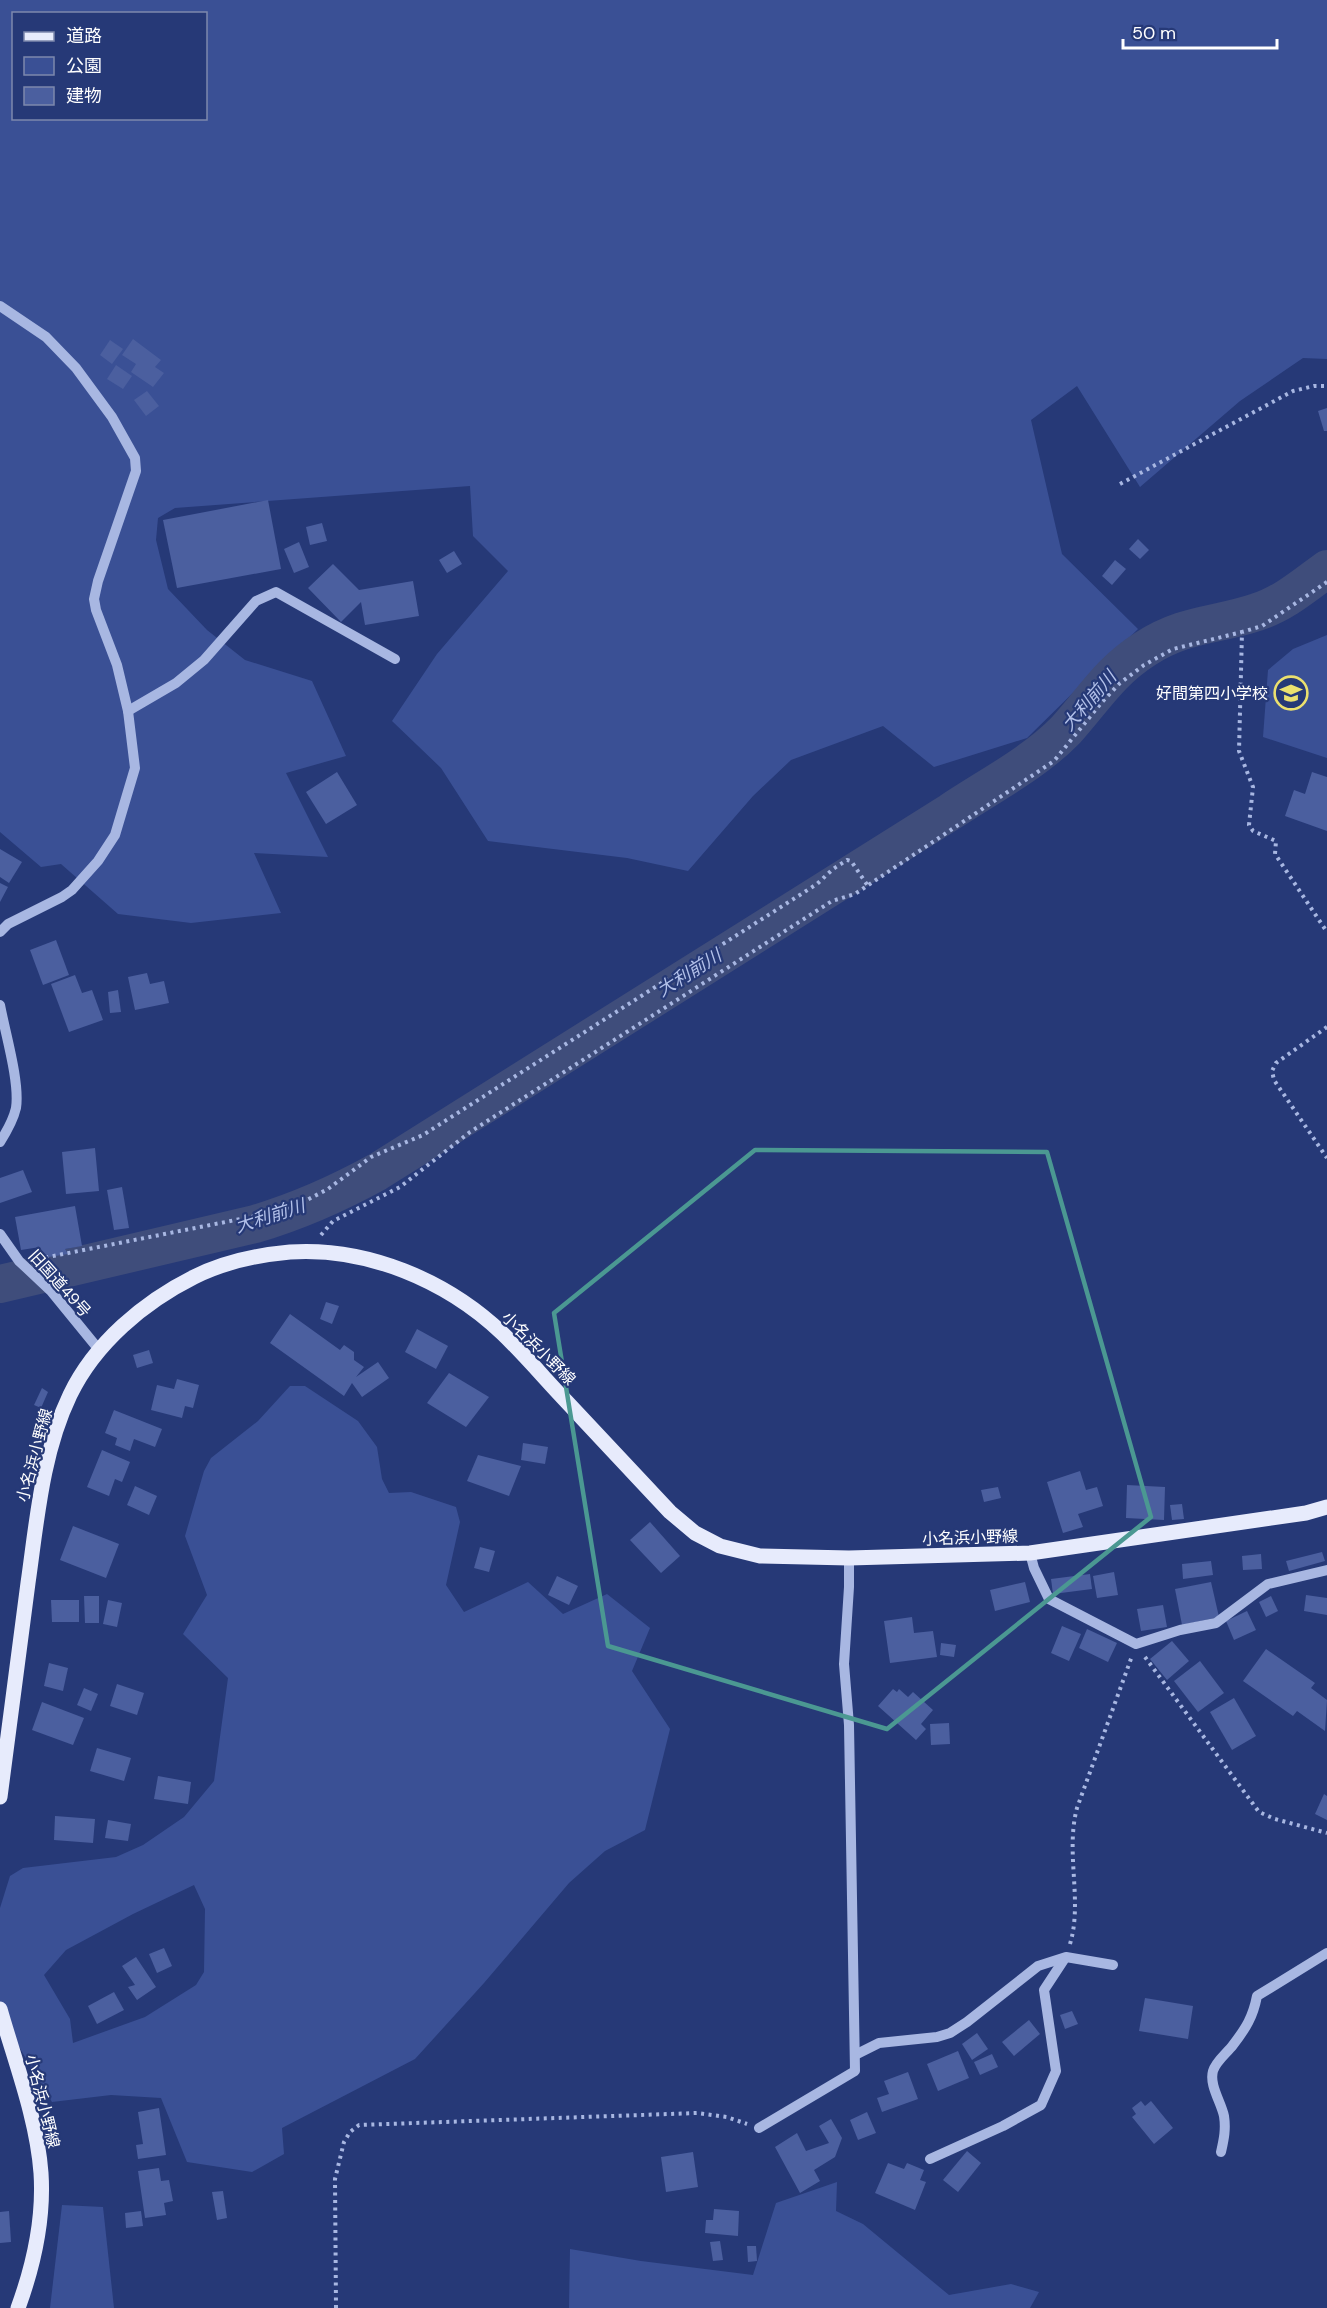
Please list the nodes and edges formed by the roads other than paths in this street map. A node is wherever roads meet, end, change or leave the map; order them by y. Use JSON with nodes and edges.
{"nodes":[{"id":1,"x":0,"y":306,"type":"edge"},
{"id":2,"x":395,"y":660,"type":"dead end"},
{"id":3,"x":128,"y":711,"type":"junction"},
{"id":4,"x":0,"y":932,"type":"edge"},
{"id":5,"x":0,"y":1005,"type":"edge"},
{"id":6,"x":0,"y":1142,"type":"edge"},
{"id":7,"x":0,"y":1234,"type":"edge"},
{"id":8,"x":100,"y":1351,"type":"junction"},
{"id":9,"x":1327,"y":1507,"type":"edge"},
{"id":10,"x":1030,"y":1553,"type":"junction"},
{"id":11,"x":849,"y":1558,"type":"junction"},
{"id":12,"x":1327,"y":1570,"type":"edge"},
{"id":13,"x":0,"y":1797,"type":"edge"},
{"id":14,"x":1327,"y":1953,"type":"edge"},
{"id":15,"x":1066,"y":1957,"type":"junction"},
{"id":16,"x":1113,"y":1965,"type":"dead end"},
{"id":17,"x":0,"y":2009,"type":"edge"},
{"id":18,"x":855,"y":2055,"type":"junction"},
{"id":19,"x":759,"y":2128,"type":"road end"},
{"id":20,"x":1221,"y":2152,"type":"dead end"},
{"id":21,"x":930,"y":2158,"type":"dead end"},
{"id":22,"x":18,"y":2308,"type":"edge"}],
"edges":[{"from":1,"to":3,"type":"street"},
{"from":2,"to":3,"type":"street"},
{"from":3,"to":4,"type":"street"},
{"from":5,"to":6,"type":"street"},
{"from":7,"to":8,"type":"street","name":"旧国道49号"},
{"from":8,"to":11,"type":"main road","name":"小名浜小野線"},
{"from":8,"to":13,"type":"main road","name":"小名浜小野線"},
{"from":9,"to":10,"type":"main road","name":"小名浜小野線"},
{"from":10,"to":11,"type":"main road","name":"小名浜小野線"},
{"from":10,"to":12,"type":"street"},
{"from":11,"to":18,"type":"street"},
{"from":14,"to":20,"type":"street"},
{"from":15,"to":16,"type":"street"},
{"from":15,"to":18,"type":"street"},
{"from":15,"to":21,"type":"street"},
{"from":17,"to":22,"type":"main road","name":"小名浜小野線"},
{"from":18,"to":19,"type":"street"}]}
